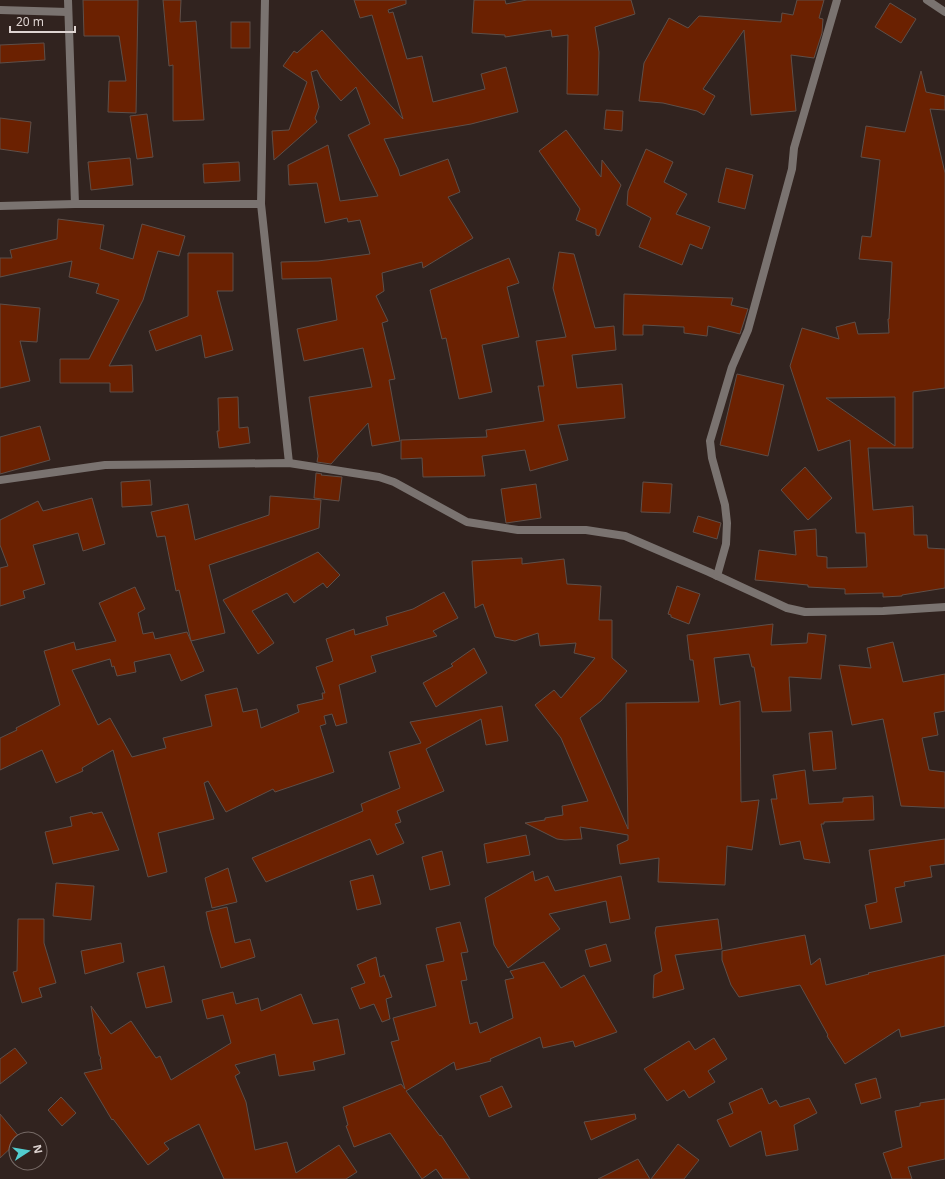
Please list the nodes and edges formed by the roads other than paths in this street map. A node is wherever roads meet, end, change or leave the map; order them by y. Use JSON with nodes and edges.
{"nodes":[{"id":1,"x":68,"y":0,"type":"edge"},
{"id":2,"x":265,"y":0,"type":"edge"},
{"id":3,"x":837,"y":0,"type":"edge"},
{"id":4,"x":927,"y":0,"type":"edge"},
{"id":5,"x":0,"y":10,"type":"edge"},
{"id":6,"x":68,"y":12,"type":"junction"},
{"id":7,"x":945,"y":12,"type":"edge"},
{"id":8,"x":75,"y":204,"type":"junction"},
{"id":9,"x":261,"y":204,"type":"junction"},
{"id":10,"x":0,"y":206,"type":"edge"},
{"id":11,"x":289,"y":463,"type":"junction"},
{"id":12,"x":0,"y":480,"type":"edge"},
{"id":13,"x":717,"y":576,"type":"junction"},
{"id":14,"x":945,"y":607,"type":"edge"}],
"edges":[{"from":1,"to":6,"type":"street"},
{"from":2,"to":9,"type":"street"},
{"from":3,"to":13,"type":"street"},
{"from":4,"to":7,"type":"street"},
{"from":5,"to":6,"type":"street"},
{"from":6,"to":8,"type":"street"},
{"from":8,"to":9,"type":"street"},
{"from":8,"to":10,"type":"street"},
{"from":9,"to":11,"type":"street"},
{"from":11,"to":12,"type":"street"},
{"from":11,"to":13,"type":"street"},
{"from":13,"to":14,"type":"street"}]}
